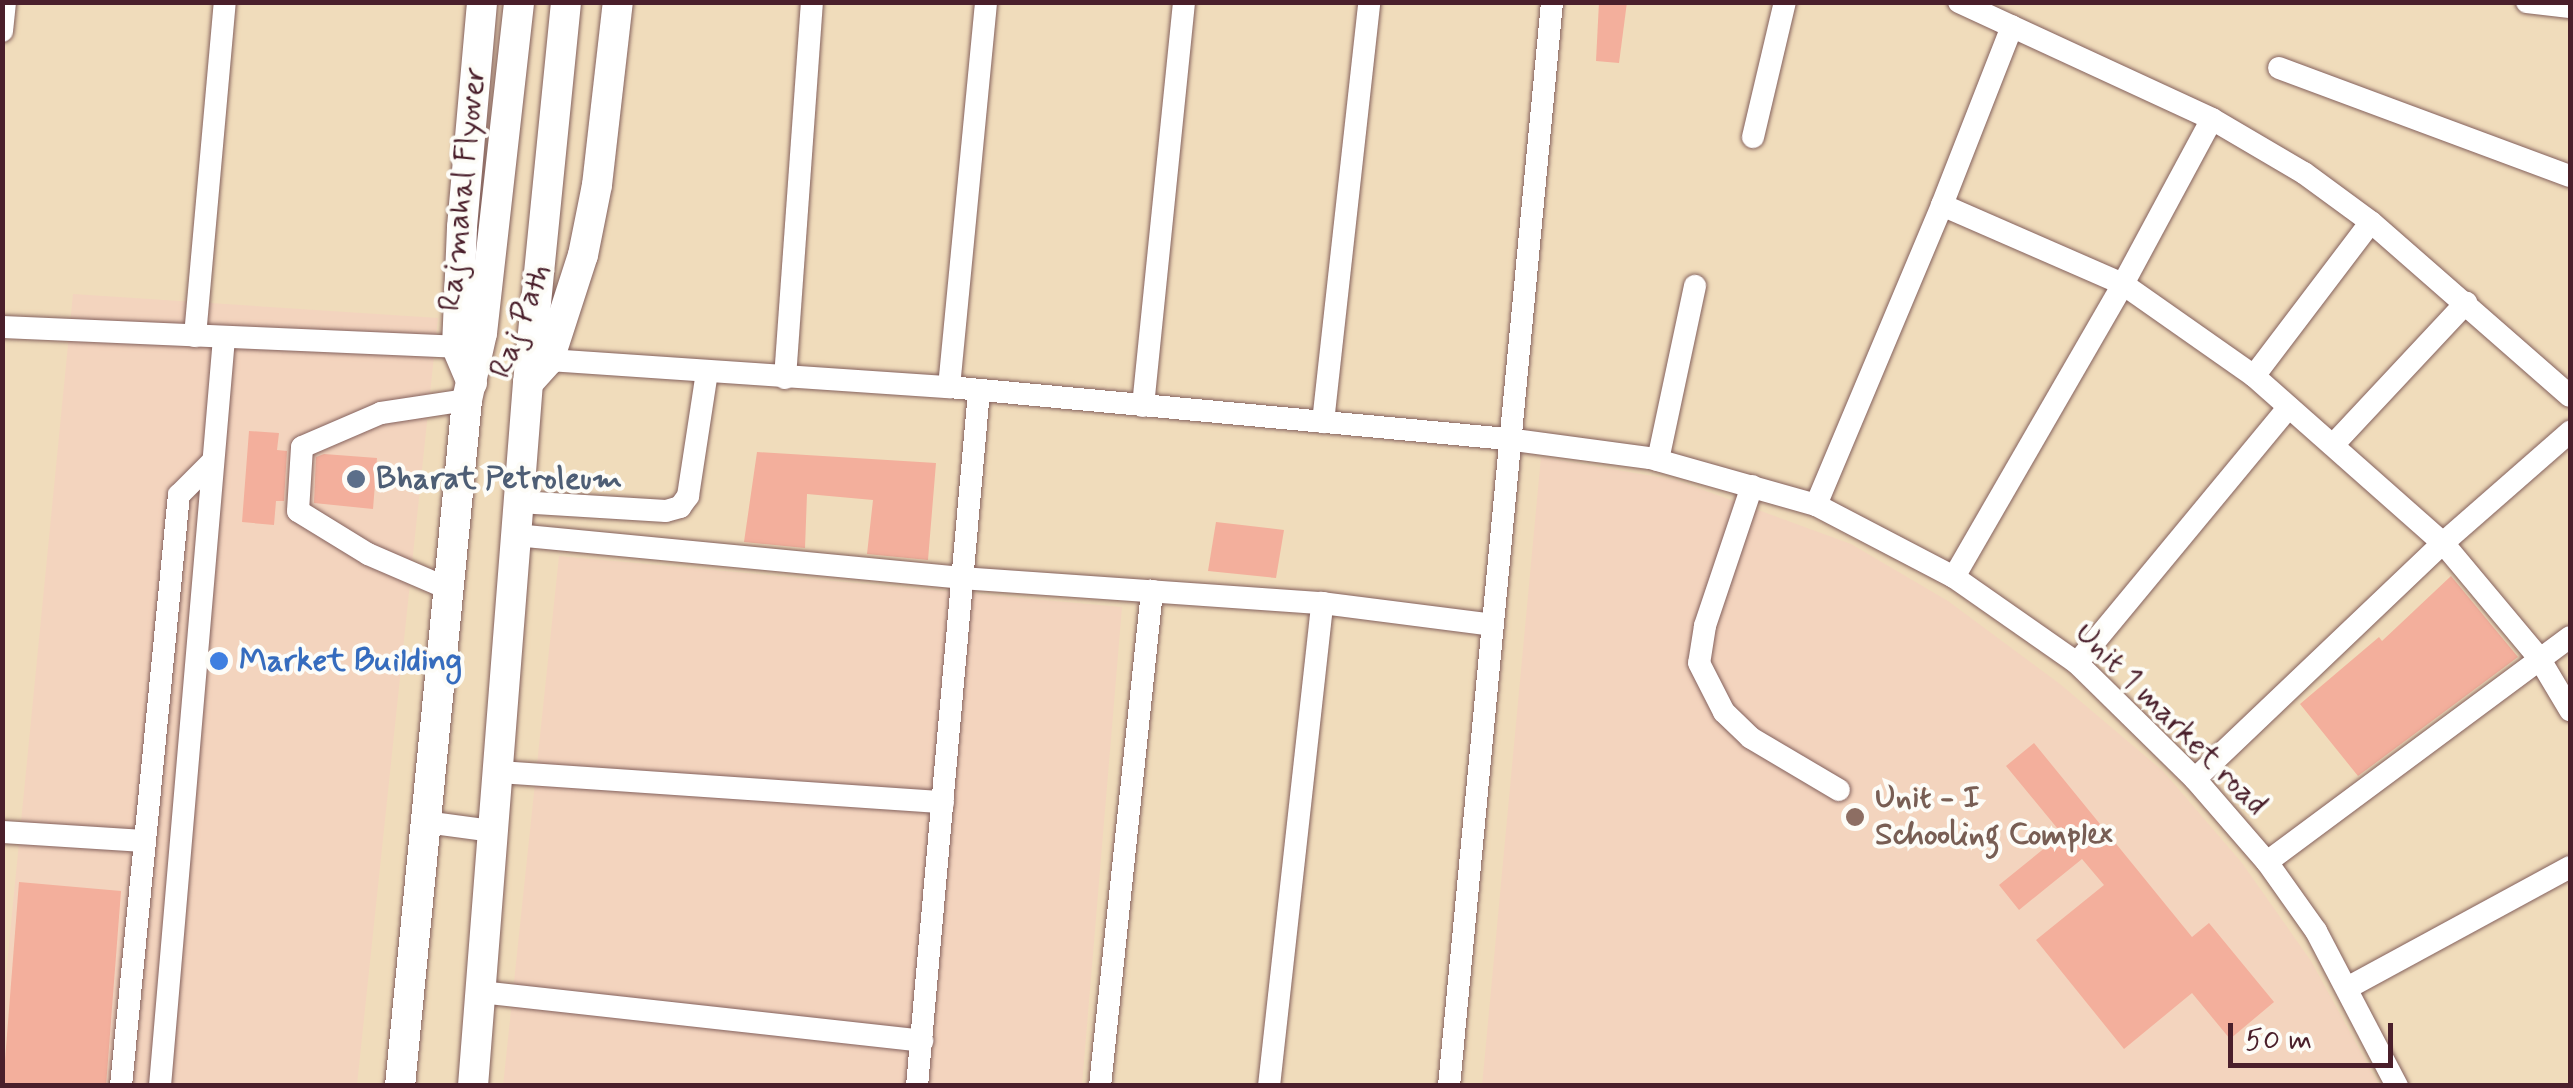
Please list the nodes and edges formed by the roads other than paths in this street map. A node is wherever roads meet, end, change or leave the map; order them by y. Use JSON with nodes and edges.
{"nodes":[{"id":1,"x":4,"y":2,"type":"edge"},
{"id":2,"x":225,"y":2,"type":"edge"},
{"id":3,"x":482,"y":2,"type":"edge"},
{"id":4,"x":519,"y":2,"type":"edge"},
{"id":5,"x":566,"y":2,"type":"edge"},
{"id":6,"x":618,"y":2,"type":"edge"},
{"id":7,"x":812,"y":2,"type":"edge"},
{"id":8,"x":986,"y":2,"type":"edge"},
{"id":9,"x":1184,"y":2,"type":"edge"},
{"id":10,"x":1369,"y":2,"type":"edge"},
{"id":11,"x":1552,"y":2,"type":"edge"},
{"id":12,"x":1785,"y":2,"type":"edge"},
{"id":13,"x":1958,"y":2,"type":"edge"},
{"id":14,"x":2527,"y":2,"type":"edge"},
{"id":15,"x":2570,"y":6,"type":"edge"},
{"id":16,"x":2012,"y":26,"type":"junction"},
{"id":17,"x":2,"y":31,"type":"edge"},
{"id":18,"x":2278,"y":68,"type":"dead end"},
{"id":19,"x":2212,"y":119,"type":"junction"},
{"id":20,"x":1753,"y":137,"type":"dead end"},
{"id":21,"x":2570,"y":176,"type":"edge"},
{"id":22,"x":1942,"y":204,"type":"junction"},
{"id":23,"x":2372,"y":222,"type":"junction"},
{"id":24,"x":2124,"y":284,"type":"junction"},
{"id":25,"x":1695,"y":286,"type":"dead end"},
{"id":26,"x":2466,"y":303,"type":"junction"},
{"id":27,"x":2,"y":327,"type":"edge"},
{"id":28,"x":195,"y":336,"type":"junction"},
{"id":29,"x":224,"y":338,"type":"junction"},
{"id":30,"x":458,"y":347,"type":"junction"},
{"id":31,"x":549,"y":360,"type":"junction"},
{"id":32,"x":707,"y":372,"type":"junction"},
{"id":33,"x":2254,"y":376,"type":"junction"},
{"id":34,"x":784,"y":378,"type":"junction"},
{"id":35,"x":528,"y":384,"type":"junction"},
{"id":36,"x":949,"y":387,"type":"junction"},
{"id":37,"x":470,"y":392,"type":"junction"},
{"id":38,"x":979,"y":392,"type":"junction"},
{"id":39,"x":2570,"y":396,"type":"edge"},
{"id":40,"x":1143,"y":406,"type":"junction"},
{"id":41,"x":2289,"y":407,"type":"junction"},
{"id":42,"x":1323,"y":422,"type":"junction"},
{"id":43,"x":2570,"y":432,"type":"edge"},
{"id":44,"x":1508,"y":439,"type":"junction"},
{"id":45,"x":2333,"y":445,"type":"junction"},
{"id":46,"x":1658,"y":460,"type":"junction"},
{"id":47,"x":213,"y":461,"type":"junction"},
{"id":48,"x":1752,"y":486,"type":"junction"},
{"id":49,"x":519,"y":502,"type":"junction"},
{"id":50,"x":1816,"y":506,"type":"junction"},
{"id":51,"x":516,"y":535,"type":"junction"},
{"id":52,"x":2443,"y":543,"type":"junction"},
{"id":53,"x":1954,"y":576,"type":"junction"},
{"id":54,"x":961,"y":578,"type":"junction"},
{"id":55,"x":449,"y":589,"type":"junction"},
{"id":56,"x":1152,"y":591,"type":"junction"},
{"id":57,"x":1322,"y":603,"type":"junction"},
{"id":58,"x":1493,"y":625,"type":"junction"},
{"id":59,"x":2570,"y":637,"type":"edge"},
{"id":60,"x":2539,"y":658,"type":"junction"},
{"id":61,"x":2077,"y":663,"type":"junction"},
{"id":62,"x":2570,"y":710,"type":"edge"},
{"id":63,"x":498,"y":772,"type":"junction"},
{"id":64,"x":2194,"y":779,"type":"junction"},
{"id":65,"x":1839,"y":790,"type":"dead end"},
{"id":66,"x":943,"y":802,"type":"junction"},
{"id":67,"x":426,"y":822,"type":"junction"},
{"id":68,"x":493,"y":831,"type":"junction"},
{"id":69,"x":2,"y":832,"type":"edge"},
{"id":70,"x":145,"y":841,"type":"junction"},
{"id":71,"x":2267,"y":862,"type":"junction"},
{"id":72,"x":2570,"y":866,"type":"edge"},
{"id":73,"x":2349,"y":987,"type":"junction"},
{"id":74,"x":480,"y":992,"type":"junction"},
{"id":75,"x":922,"y":1040,"type":"junction"},
{"id":76,"x":121,"y":1086,"type":"edge"},
{"id":77,"x":160,"y":1086,"type":"edge"},
{"id":78,"x":400,"y":1086,"type":"edge"},
{"id":79,"x":473,"y":1086,"type":"edge"},
{"id":80,"x":917,"y":1086,"type":"edge"},
{"id":81,"x":1100,"y":1086,"type":"edge"},
{"id":82,"x":1269,"y":1086,"type":"edge"},
{"id":83,"x":1449,"y":1086,"type":"edge"},
{"id":84,"x":2397,"y":1086,"type":"edge"}],
"edges":[{"from":1,"to":17,"type":"street"},
{"from":2,"to":28,"type":"street"},
{"from":3,"to":30,"type":"main road","name":"Raj Path"},
{"from":4,"to":37,"type":"main road","name":"Rajmahal Flyover"},
{"from":5,"to":35,"type":"main road"},
{"from":6,"to":31,"type":"main road","name":"Raj Path"},
{"from":7,"to":34,"type":"street"},
{"from":8,"to":36,"type":"street"},
{"from":9,"to":40,"type":"street"},
{"from":10,"to":42,"type":"street"},
{"from":11,"to":44,"type":"street"},
{"from":12,"to":20,"type":"street"},
{"from":13,"to":16,"type":"street"},
{"from":14,"to":15,"type":"street"},
{"from":16,"to":19,"type":"street"},
{"from":16,"to":22,"type":"street"},
{"from":18,"to":21,"type":"street"},
{"from":19,"to":23,"type":"street"},
{"from":19,"to":24,"type":"street"},
{"from":22,"to":24,"type":"street"},
{"from":22,"to":50,"type":"street"},
{"from":23,"to":26,"type":"street"},
{"from":23,"to":33,"type":"street"},
{"from":24,"to":33,"type":"street"},
{"from":24,"to":53,"type":"street"},
{"from":25,"to":46,"type":"street"},
{"from":26,"to":39,"type":"street"},
{"from":26,"to":45,"type":"street"},
{"from":27,"to":28,"type":"street"},
{"from":28,"to":29,"type":"street"},
{"from":29,"to":30,"type":"street"},
{"from":29,"to":47,"type":"street"},
{"from":30,"to":37,"type":"main road","name":"Raj Path"},
{"from":31,"to":32,"type":"street","name":"Unit 1 market road"},
{"from":31,"to":35,"type":"main road","name":"Raj Path"},
{"from":32,"to":34,"type":"street","name":"Unit 1 market road"},
{"from":32,"to":49,"type":"street"},
{"from":33,"to":41,"type":"street"},
{"from":34,"to":36,"type":"street","name":"Unit 1 market road"},
{"from":35,"to":49,"type":"main road","name":"Raj Path"},
{"from":36,"to":38,"type":"street","name":"Unit 1 market road"},
{"from":37,"to":55,"type":"main road","name":"Raj Path"},
{"from":37,"to":55,"type":"street"},
{"from":38,"to":40,"type":"street","name":"Unit 1 market road"},
{"from":38,"to":54,"type":"street"},
{"from":40,"to":42,"type":"street","name":"Unit 1 market road"},
{"from":41,"to":45,"type":"street"},
{"from":41,"to":61,"type":"street"},
{"from":42,"to":44,"type":"street","name":"Unit 1 market road"},
{"from":43,"to":52,"type":"street"},
{"from":44,"to":46,"type":"street","name":"Unit 1 market road"},
{"from":44,"to":58,"type":"street"},
{"from":45,"to":52,"type":"street"},
{"from":46,"to":48,"type":"street","name":"Unit 1 market road"},
{"from":47,"to":70,"type":"street"},
{"from":47,"to":77,"type":"street"},
{"from":48,"to":50,"type":"street","name":"Unit 1 market road"},
{"from":48,"to":65,"type":"street"},
{"from":49,"to":51,"type":"main road","name":"Raj Path"},
{"from":50,"to":53,"type":"street","name":"Unit 1 market road"},
{"from":51,"to":54,"type":"street"},
{"from":51,"to":63,"type":"main road","name":"Raj Path"},
{"from":52,"to":60,"type":"street"},
{"from":52,"to":64,"type":"street"},
{"from":53,"to":61,"type":"street","name":"Unit 1 market road"},
{"from":54,"to":56,"type":"street"},
{"from":54,"to":66,"type":"street"},
{"from":55,"to":67,"type":"main road","name":"Raj Path"},
{"from":56,"to":57,"type":"street"},
{"from":56,"to":81,"type":"street"},
{"from":57,"to":58,"type":"street"},
{"from":57,"to":82,"type":"street"},
{"from":58,"to":83,"type":"street"},
{"from":59,"to":60,"type":"street"},
{"from":60,"to":62,"type":"street"},
{"from":60,"to":71,"type":"street"},
{"from":61,"to":64,"type":"street","name":"Unit 1 market road"},
{"from":63,"to":66,"type":"street"},
{"from":63,"to":68,"type":"main road","name":"Raj Path"},
{"from":64,"to":71,"type":"street","name":"Unit 1 market road"},
{"from":66,"to":75,"type":"street"},
{"from":67,"to":68,"type":"street"},
{"from":67,"to":78,"type":"main road","name":"Raj Path"},
{"from":68,"to":74,"type":"main road","name":"Raj Path"},
{"from":69,"to":70,"type":"street"},
{"from":70,"to":76,"type":"street"},
{"from":71,"to":73,"type":"street","name":"Unit 1 market road"},
{"from":72,"to":73,"type":"street"},
{"from":73,"to":84,"type":"street","name":"Unit 1 market road"},
{"from":74,"to":75,"type":"street"},
{"from":74,"to":79,"type":"main road","name":"Raj Path"},
{"from":75,"to":80,"type":"street"}]}
